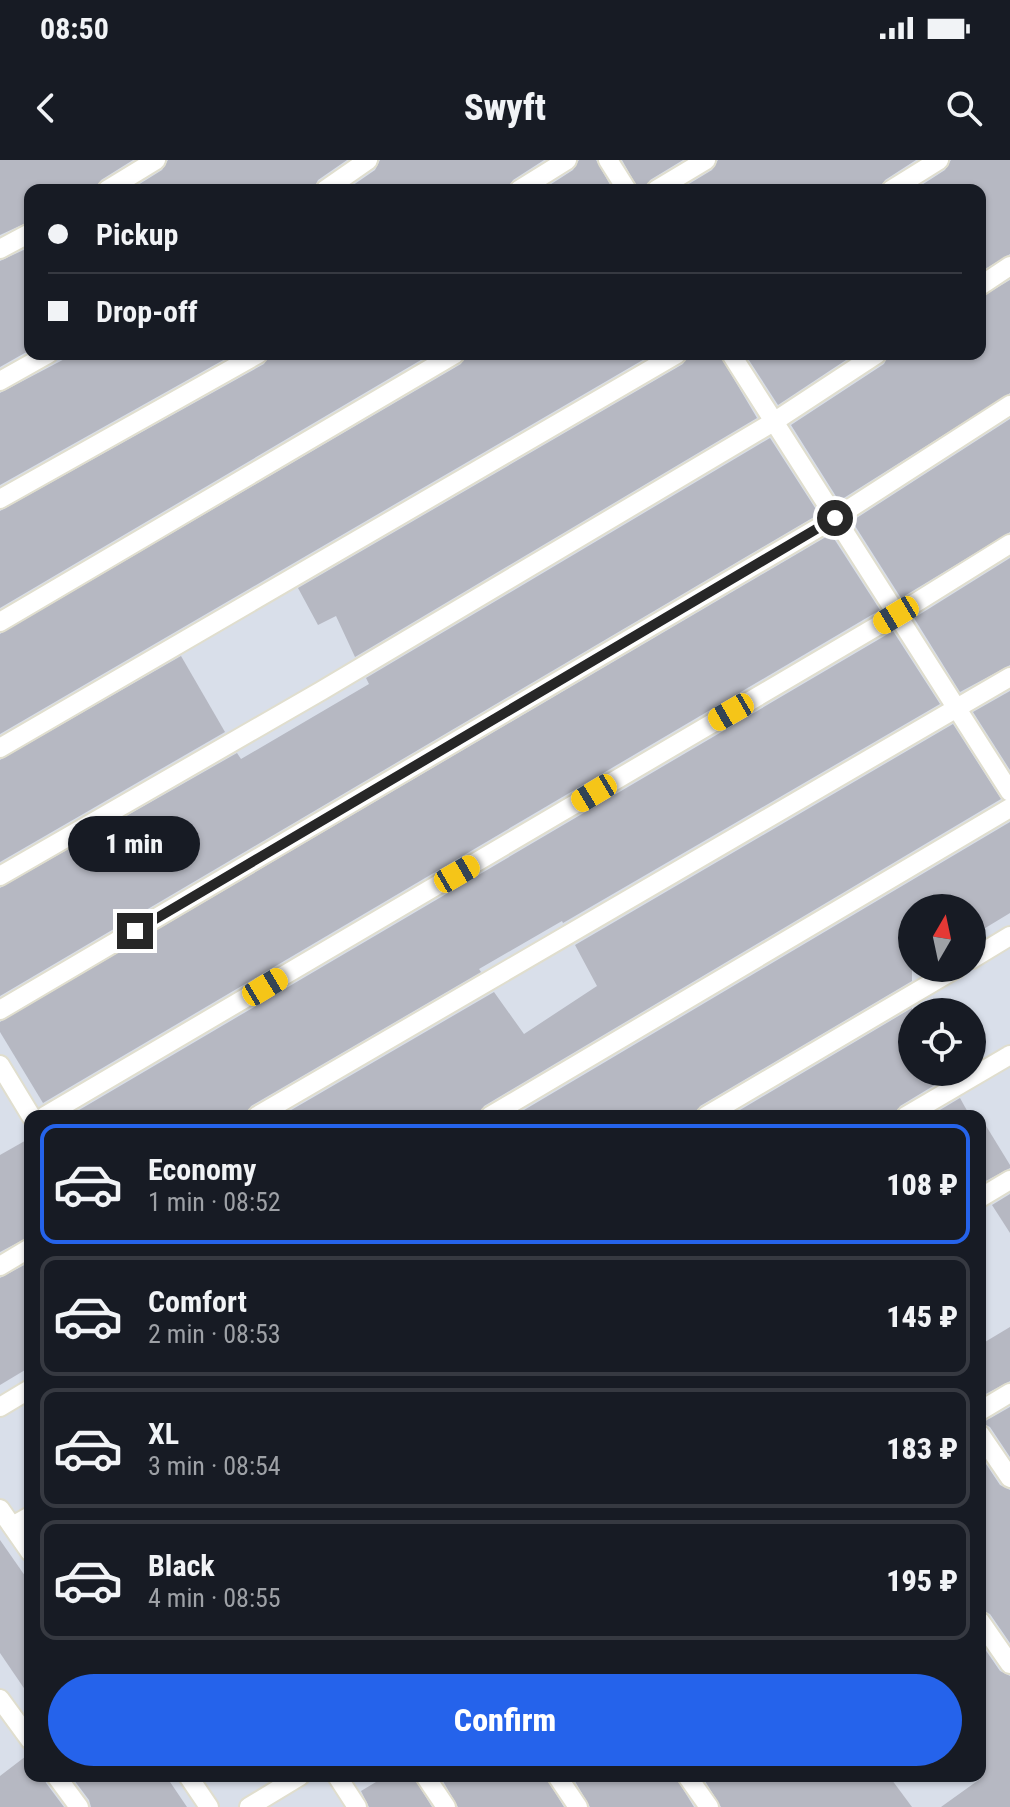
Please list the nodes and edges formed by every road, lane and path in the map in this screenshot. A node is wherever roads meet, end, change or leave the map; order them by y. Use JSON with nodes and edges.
{"nodes":[{"id":1,"x":156,"y":160,"type":"edge"},
{"id":2,"x":368,"y":160,"type":"edge"},
{"id":3,"x":567,"y":160,"type":"edge"},
{"id":4,"x":608,"y":160,"type":"edge"},
{"id":5,"x":706,"y":160,"type":"edge"},
{"id":6,"x":939,"y":160,"type":"edge"},
{"id":7,"x":117,"y":184,"type":"edge"},
{"id":8,"x":334,"y":184,"type":"edge"},
{"id":9,"x":529,"y":184,"type":"edge"},
{"id":10,"x":623,"y":184,"type":"edge"},
{"id":11,"x":666,"y":184,"type":"edge"},
{"id":12,"x":901,"y":184,"type":"edge"},
{"id":13,"x":24,"y":236,"type":"edge"},
{"id":14,"x":0,"y":249,"type":"edge"},
{"id":15,"x":1010,"y":266,"type":"edge"},
{"id":16,"x":986,"y":282,"type":"edge"},
{"id":17,"x":37,"y":360,"type":"edge"},
{"id":18,"x":247,"y":360,"type":"edge"},
{"id":19,"x":445,"y":360,"type":"edge"},
{"id":20,"x":667,"y":360,"type":"edge"},
{"id":21,"x":735,"y":360,"type":"edge"},
{"id":22,"x":868,"y":360,"type":"edge"},
{"id":23,"x":0,"y":381,"type":"edge"},
{"id":24,"x":1010,"y":405,"type":"edge"},
{"id":25,"x":775,"y":421,"type":"junction"},
{"id":26,"x":0,"y":499,"type":"edge"},
{"id":27,"x":835,"y":518,"type":"junction"},
{"id":28,"x":1010,"y":544,"type":"edge"},
{"id":29,"x":896,"y":615,"type":"junction"},
{"id":30,"x":0,"y":622,"type":"edge"},
{"id":31,"x":1010,"y":677,"type":"edge"},
{"id":32,"x":956,"y":710,"type":"junction"},
{"id":33,"x":0,"y":748,"type":"edge"},
{"id":34,"x":1010,"y":792,"type":"edge"},
{"id":35,"x":1010,"y":808,"type":"edge"},
{"id":36,"x":0,"y":876,"type":"edge"},
{"id":37,"x":1010,"y":936,"type":"edge"},
{"id":38,"x":986,"y":951,"type":"edge"},
{"id":39,"x":933,"y":982,"type":"edge"},
{"id":40,"x":0,"y":1010,"type":"edge"},
{"id":41,"x":1010,"y":1055,"type":"edge"},
{"id":42,"x":0,"y":1065,"type":"edge"},
{"id":43,"x":27,"y":1110,"type":"edge"},
{"id":44,"x":55,"y":1110,"type":"edge"},
{"id":45,"x":267,"y":1110,"type":"edge"},
{"id":46,"x":500,"y":1110,"type":"edge"},
{"id":47,"x":716,"y":1110,"type":"edge"},
{"id":48,"x":916,"y":1110,"type":"edge"},
{"id":49,"x":1010,"y":1180,"type":"edge"},
{"id":50,"x":986,"y":1194,"type":"edge"},
{"id":51,"x":24,"y":1252,"type":"edge"},
{"id":52,"x":0,"y":1266,"type":"edge"},
{"id":53,"x":24,"y":1393,"type":"edge"},
{"id":54,"x":1010,"y":1393,"type":"edge"},
{"id":55,"x":0,"y":1407,"type":"edge"},
{"id":56,"x":986,"y":1407,"type":"edge"},
{"id":57,"x":986,"y":1443,"type":"edge"},
{"id":58,"x":1010,"y":1478,"type":"edge"},
{"id":59,"x":0,"y":1509,"type":"edge"},
{"id":60,"x":24,"y":1519,"type":"edge"},
{"id":61,"x":12,"y":1526,"type":"junction"},
{"id":62,"x":24,"y":1543,"type":"edge"},
{"id":63,"x":986,"y":1630,"type":"edge"},
{"id":64,"x":1010,"y":1664,"type":"edge"},
{"id":65,"x":0,"y":1699,"type":"edge"},
{"id":66,"x":24,"y":1732,"type":"edge"},
{"id":67,"x":60,"y":1782,"type":"edge"},
{"id":68,"x":192,"y":1782,"type":"edge"},
{"id":69,"x":290,"y":1782,"type":"edge"},
{"id":70,"x":341,"y":1782,"type":"edge"},
{"id":71,"x":429,"y":1782,"type":"edge"},
{"id":72,"x":561,"y":1782,"type":"edge"},
{"id":73,"x":691,"y":1782,"type":"edge"},
{"id":74,"x":79,"y":1807,"type":"edge"},
{"id":75,"x":209,"y":1807,"type":"edge"},
{"id":76,"x":249,"y":1807,"type":"edge"},
{"id":77,"x":357,"y":1807,"type":"edge"},
{"id":78,"x":446,"y":1807,"type":"edge"},
{"id":79,"x":578,"y":1807,"type":"edge"},
{"id":80,"x":709,"y":1807,"type":"edge"}],
"edges":[{"from":1,"to":7,"type":"lane"},
{"from":2,"to":8,"type":"lane"},
{"from":3,"to":9,"type":"lane"},
{"from":4,"to":10,"type":"lane"},
{"from":5,"to":11,"type":"lane"},
{"from":6,"to":12,"type":"lane"},
{"from":13,"to":14,"type":"lane"},
{"from":15,"to":16,"type":"lane"},
{"from":17,"to":23,"type":"lane"},
{"from":18,"to":26,"type":"lane"},
{"from":19,"to":30,"type":"lane"},
{"from":20,"to":33,"type":"lane"},
{"from":21,"to":25,"type":"lane"},
{"from":22,"to":25,"type":"lane"},
{"from":24,"to":27,"type":"lane"},
{"from":25,"to":27,"type":"lane"},
{"from":25,"to":36,"type":"lane"},
{"from":27,"to":29,"type":"lane"},
{"from":27,"to":40,"type":"lane"},
{"from":28,"to":29,"type":"lane"},
{"from":29,"to":32,"type":"lane"},
{"from":29,"to":44,"type":"lane"},
{"from":31,"to":32,"type":"lane"},
{"from":32,"to":34,"type":"lane"},
{"from":32,"to":45,"type":"lane"},
{"from":35,"to":46,"type":"lane"},
{"from":37,"to":38,"type":"lane"},
{"from":39,"to":47,"type":"lane"},
{"from":41,"to":48,"type":"lane"},
{"from":42,"to":43,"type":"lane"},
{"from":49,"to":50,"type":"lane"},
{"from":51,"to":52,"type":"lane"},
{"from":53,"to":55,"type":"lane"},
{"from":54,"to":56,"type":"lane"},
{"from":57,"to":58,"type":"lane"},
{"from":59,"to":61,"type":"lane"},
{"from":60,"to":61,"type":"lane"},
{"from":61,"to":62,"type":"lane"},
{"from":63,"to":64,"type":"lane"},
{"from":65,"to":66,"type":"lane"},
{"from":67,"to":74,"type":"lane"},
{"from":68,"to":75,"type":"lane"},
{"from":69,"to":76,"type":"lane"},
{"from":70,"to":77,"type":"lane"},
{"from":71,"to":78,"type":"lane"},
{"from":72,"to":79,"type":"lane"},
{"from":73,"to":80,"type":"lane"}]}
